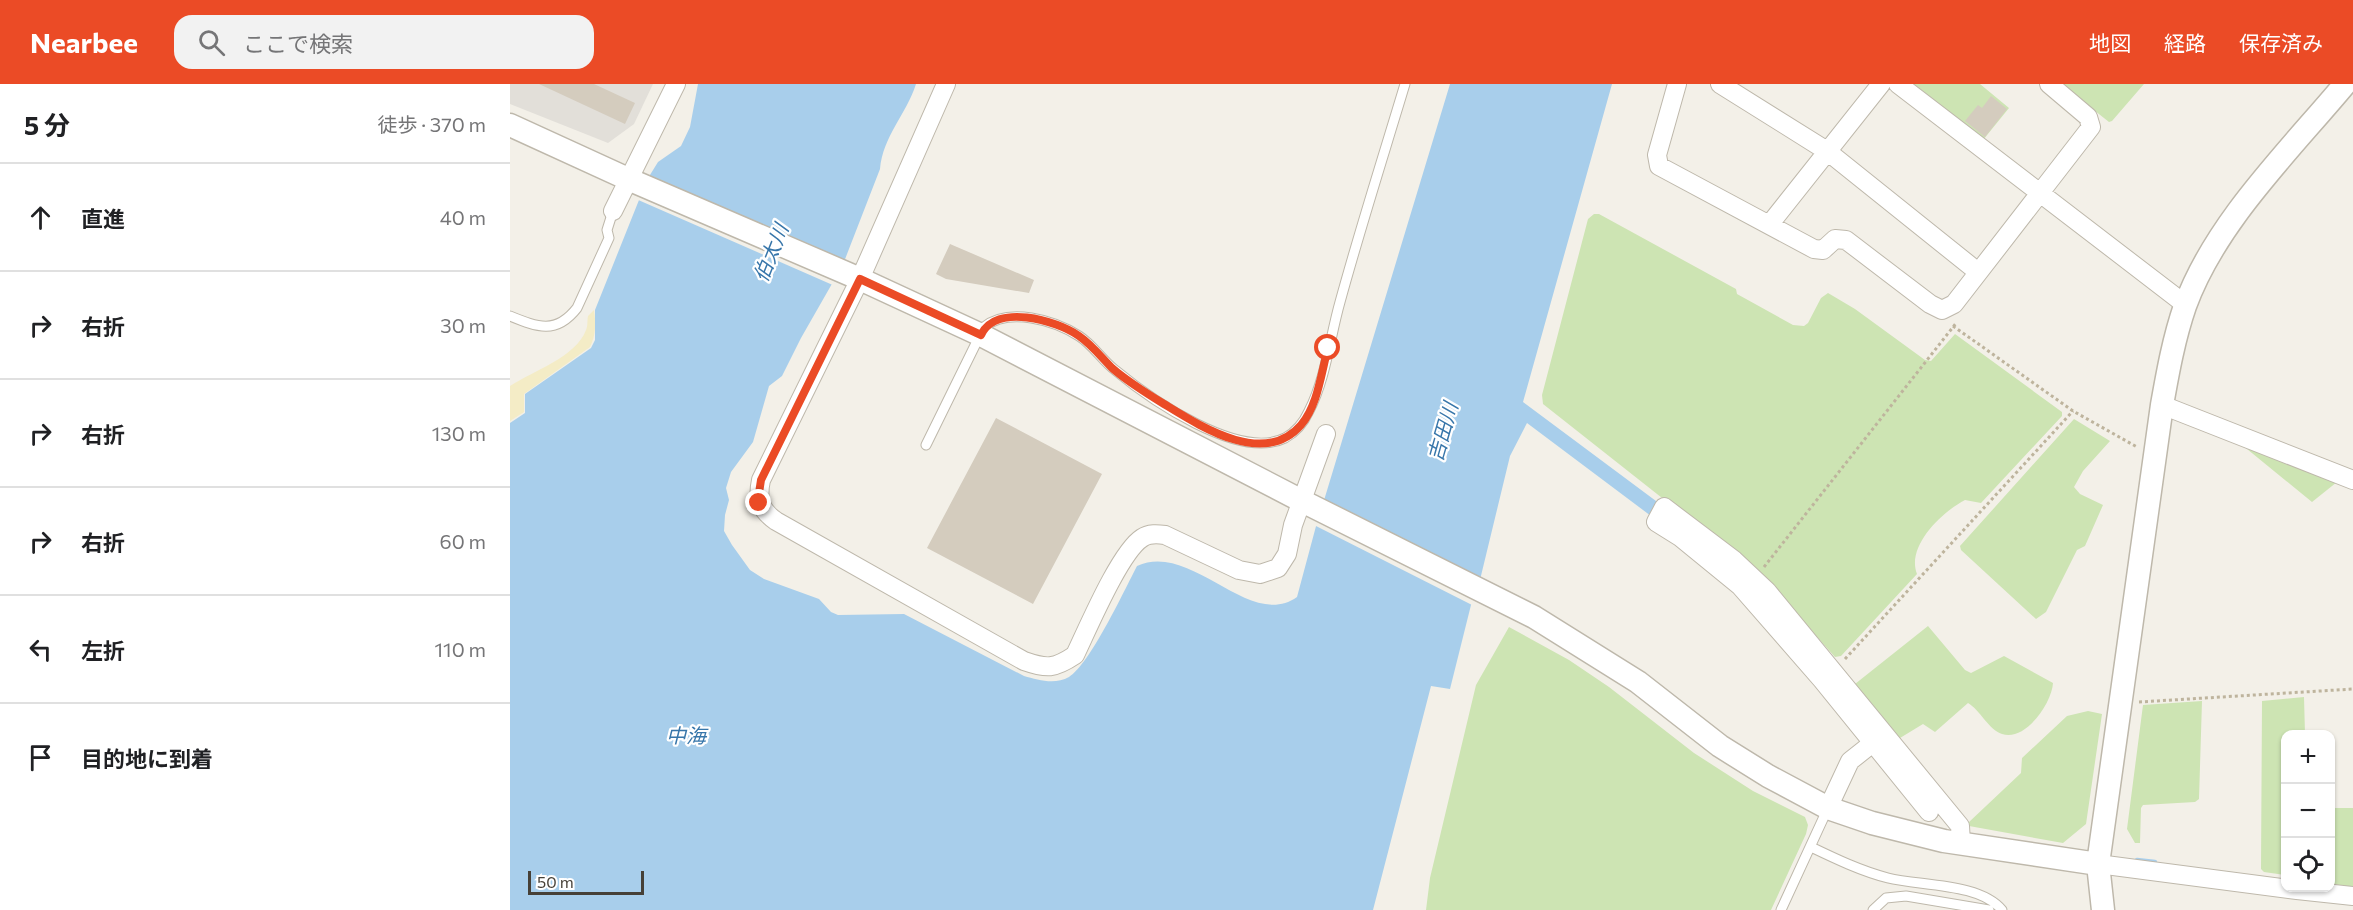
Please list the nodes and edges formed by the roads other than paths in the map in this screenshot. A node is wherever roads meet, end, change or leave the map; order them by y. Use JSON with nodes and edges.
{"nodes":[{"id":1,"x":676,"y":84,"type":"edge"},
{"id":2,"x":946,"y":84,"type":"edge"},
{"id":3,"x":1405,"y":84,"type":"edge"},
{"id":4,"x":1677,"y":84,"type":"edge"},
{"id":5,"x":1720,"y":84,"type":"edge"},
{"id":6,"x":1881,"y":84,"type":"edge"},
{"id":7,"x":1898,"y":84,"type":"edge"},
{"id":8,"x":2049,"y":84,"type":"edge"},
{"id":9,"x":2345,"y":84,"type":"edge"},
{"id":10,"x":510,"y":125,"type":"edge"},
{"id":11,"x":1827,"y":151,"type":"junction"},
{"id":12,"x":628,"y":179,"type":"junction"},
{"id":13,"x":2041,"y":193,"type":"junction"},
{"id":14,"x":613,"y":211,"type":"joint"},
{"id":15,"x":1769,"y":225,"type":"junction"},
{"id":16,"x":1978,"y":272,"type":"junction"},
{"id":17,"x":860,"y":279,"type":"junction"},
{"id":18,"x":2186,"y":305,"type":"junction"},
{"id":19,"x":510,"y":316,"type":"edge"},
{"id":20,"x":981,"y":335,"type":"junction"},
{"id":21,"x":2162,"y":405,"type":"junction"},
{"id":22,"x":1326,"y":434,"type":"dead end"},
{"id":23,"x":926,"y":445,"type":"dead end"},
{"id":24,"x":2353,"y":480,"type":"edge"},
{"id":25,"x":1309,"y":505,"type":"junction"},
{"id":26,"x":1659,"y":516,"type":"dead end"},
{"id":27,"x":1684,"y":532,"type":"junction"},
{"id":28,"x":1828,"y":676,"type":"junction"},
{"id":29,"x":1874,"y":742,"type":"junction"},
{"id":30,"x":1828,"y":808,"type":"junction"},
{"id":31,"x":1929,"y":812,"type":"dead end"},
{"id":32,"x":1961,"y":843,"type":"junction"},
{"id":33,"x":1811,"y":847,"type":"junction"},
{"id":34,"x":2098,"y":864,"type":"junction"},
{"id":35,"x":2353,"y":896,"type":"edge"},
{"id":36,"x":1781,"y":910,"type":"edge"},
{"id":37,"x":1873,"y":910,"type":"edge"},
{"id":38,"x":1989,"y":910,"type":"edge"},
{"id":39,"x":2002,"y":910,"type":"edge"},
{"id":40,"x":2103,"y":910,"type":"edge"}],
"edges":[{"from":1,"to":12,"type":"street"},
{"from":2,"to":17,"type":"street"},
{"from":3,"to":20,"type":"lane"},
{"from":4,"to":15,"type":"street"},
{"from":5,"to":11,"type":"street"},
{"from":6,"to":11,"type":"street"},
{"from":7,"to":13,"type":"street"},
{"from":8,"to":13,"type":"street"},
{"from":9,"to":18,"type":"street"},
{"from":10,"to":12,"type":"street"},
{"from":11,"to":15,"type":"street"},
{"from":11,"to":16,"type":"street"},
{"from":12,"to":14,"type":"street"},
{"from":12,"to":17,"type":"street"},
{"from":13,"to":16,"type":"street"},
{"from":13,"to":18,"type":"street"},
{"from":14,"to":19,"type":"lane"},
{"from":15,"to":16,"type":"street"},
{"from":17,"to":20,"type":"street"},
{"from":17,"to":25,"type":"street"},
{"from":18,"to":21,"type":"street"},
{"from":20,"to":23,"type":"lane"},
{"from":20,"to":25,"type":"street"},
{"from":21,"to":24,"type":"street"},
{"from":21,"to":34,"type":"street"},
{"from":22,"to":25,"type":"street"},
{"from":25,"to":30,"type":"street"},
{"from":26,"to":27,"type":"street"},
{"from":27,"to":28,"type":"street"},
{"from":27,"to":28,"type":"street"},
{"from":28,"to":29,"type":"street"},
{"from":28,"to":32,"type":"street"},
{"from":29,"to":30,"type":"street"},
{"from":29,"to":31,"type":"street"},
{"from":30,"to":32,"type":"street"},
{"from":30,"to":33,"type":"lane"},
{"from":32,"to":34,"type":"street"},
{"from":33,"to":36,"type":"lane"},
{"from":33,"to":39,"type":"lane"},
{"from":34,"to":35,"type":"street"},
{"from":34,"to":40,"type":"street"},
{"from":37,"to":38,"type":"lane"}]}
